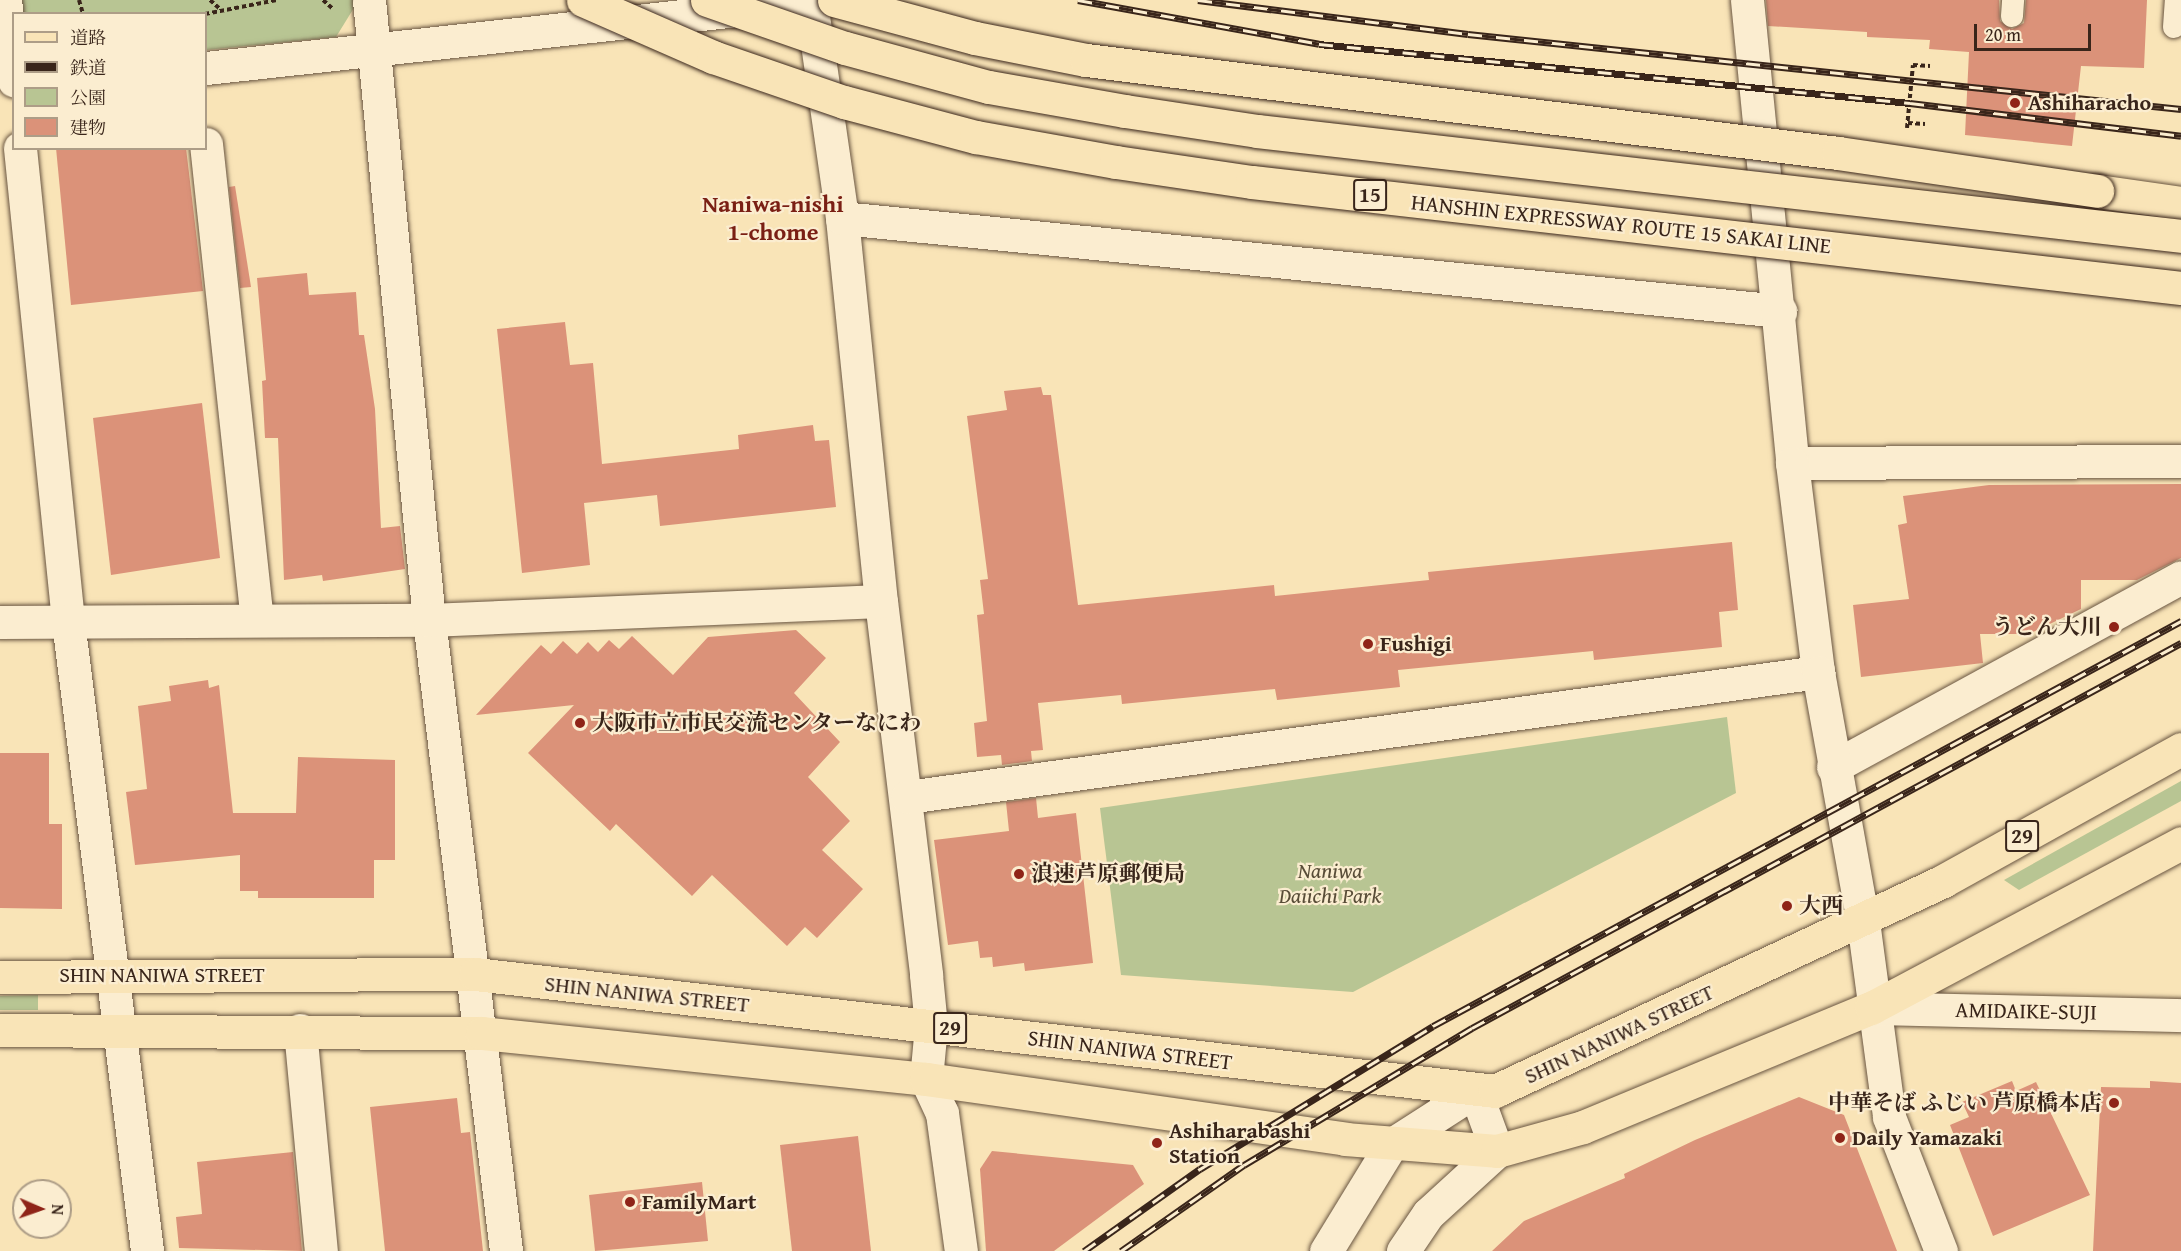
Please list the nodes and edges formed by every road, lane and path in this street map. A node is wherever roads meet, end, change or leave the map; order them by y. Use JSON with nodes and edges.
{"nodes":[{"id":1,"x":4,"y":0,"type":"edge"},
{"id":2,"x":210,"y":0,"type":"edge"},
{"id":3,"x":277,"y":0,"type":"edge"},
{"id":4,"x":369,"y":0,"type":"edge"},
{"id":5,"x":583,"y":0,"type":"edge"},
{"id":6,"x":707,"y":0,"type":"edge"},
{"id":7,"x":834,"y":0,"type":"edge"},
{"id":8,"x":1747,"y":0,"type":"edge"},
{"id":9,"x":2176,"y":0,"type":"edge"},
{"id":10,"x":221,"y":10,"type":"junction"},
{"id":11,"x":207,"y":14,"type":"edge"},
{"id":12,"x":2174,"y":27,"type":"dead end"},
{"id":13,"x":373,"y":52,"type":"junction"},
{"id":14,"x":12,"y":66,"type":"edge"},
{"id":15,"x":1930,"y":66,"type":"dead end"},
{"id":16,"x":207,"y":68,"type":"edge"},
{"id":17,"x":1908,"y":123,"type":"junction"},
{"id":18,"x":1925,"y":124,"type":"dead end"},
{"id":19,"x":1905,"y":132,"type":"dead end"},
{"id":20,"x":20,"y":150,"type":"edge"},
{"id":21,"x":207,"y":150,"type":"edge"},
{"id":22,"x":2181,"y":203,"type":"edge"},
{"id":23,"x":842,"y":218,"type":"junction"},
{"id":24,"x":2181,"y":236,"type":"edge"},
{"id":25,"x":2181,"y":288,"type":"edge"},
{"id":26,"x":1780,"y":311,"type":"junction"},
{"id":27,"x":2181,"y":461,"type":"edge"},
{"id":28,"x":1792,"y":463,"type":"junction"},
{"id":29,"x":2181,"y":577,"type":"edge"},
{"id":30,"x":881,"y":601,"type":"junction"},
{"id":31,"x":257,"y":620,"type":"junction"},
{"id":32,"x":429,"y":620,"type":"junction"},
{"id":33,"x":68,"y":621,"type":"junction"},
{"id":34,"x":0,"y":622,"type":"edge"},
{"id":35,"x":1818,"y":672,"type":"junction"},
{"id":36,"x":2181,"y":749,"type":"edge"},
{"id":37,"x":1833,"y":768,"type":"junction"},
{"id":38,"x":907,"y":796,"type":"junction"},
{"id":39,"x":2181,"y":843,"type":"edge"},
{"id":40,"x":1863,"y":921,"type":"junction"},
{"id":41,"x":475,"y":974,"type":"junction"},
{"id":42,"x":109,"y":975,"type":"junction"},
{"id":43,"x":0,"y":976,"type":"edge"},
{"id":44,"x":1871,"y":1008,"type":"junction"},
{"id":45,"x":2181,"y":1015,"type":"edge"},
{"id":46,"x":931,"y":1026,"type":"junction"},
{"id":47,"x":0,"y":1030,"type":"edge"},
{"id":48,"x":122,"y":1030,"type":"junction"},
{"id":49,"x":300,"y":1030,"type":"junction"},
{"id":50,"x":482,"y":1033,"type":"junction"},
{"id":51,"x":926,"y":1079,"type":"junction"},
{"id":52,"x":1475,"y":1092,"type":"junction"},
{"id":53,"x":1391,"y":1145,"type":"junction"},
{"id":54,"x":1497,"y":1151,"type":"junction"},
{"id":55,"x":147,"y":1251,"type":"edge"},
{"id":56,"x":321,"y":1251,"type":"edge"},
{"id":57,"x":506,"y":1251,"type":"edge"},
{"id":58,"x":960,"y":1251,"type":"edge"},
{"id":59,"x":1326,"y":1251,"type":"edge"},
{"id":60,"x":1403,"y":1251,"type":"edge"},
{"id":61,"x":1941,"y":1251,"type":"edge"}],
"edges":[{"from":1,"to":14,"type":"street"},
{"from":2,"to":10,"type":"path"},
{"from":3,"to":10,"type":"path"},
{"from":4,"to":13,"type":"street"},
{"from":5,"to":25,"type":"main road","name":"HANSHIN EXPRESSWAY ROUTE 15 SAKAI LINE","number":"15","bridge":true},
{"from":6,"to":24,"type":"main road","number":"15","bridge":true},
{"from":7,"to":22,"type":"main road","bridge":true},
{"from":8,"to":26,"type":"street"},
{"from":9,"to":12,"type":"lane"},
{"from":10,"to":11,"type":"path"},
{"from":13,"to":16,"type":"street"},
{"from":13,"to":23,"type":"street"},
{"from":13,"to":32,"type":"street"},
{"from":15,"to":17,"type":"path"},
{"from":17,"to":18,"type":"path"},
{"from":17,"to":19,"type":"path"},
{"from":20,"to":33,"type":"street"},
{"from":21,"to":31,"type":"street"},
{"from":23,"to":26,"type":"street"},
{"from":23,"to":30,"type":"street"},
{"from":26,"to":28,"type":"street"},
{"from":27,"to":28,"type":"street"},
{"from":28,"to":35,"type":"street"},
{"from":29,"to":37,"type":"street"},
{"from":30,"to":32,"type":"street"},
{"from":30,"to":38,"type":"street"},
{"from":31,"to":32,"type":"street"},
{"from":31,"to":33,"type":"street"},
{"from":32,"to":41,"type":"street"},
{"from":33,"to":34,"type":"street"},
{"from":33,"to":42,"type":"street"},
{"from":35,"to":37,"type":"street"},
{"from":35,"to":38,"type":"street"},
{"from":36,"to":40,"type":"main road","name":"SHIN NANIWA STREET","number":"29"},
{"from":37,"to":40,"type":"street"},
{"from":38,"to":46,"type":"street"},
{"from":39,"to":44,"type":"main road"},
{"from":40,"to":44,"type":"street"},
{"from":40,"to":52,"type":"main road","name":"SHIN NANIWA STREET","number":"29"},
{"from":41,"to":42,"type":"main road","name":"SHIN NANIWA STREET","number":"29"},
{"from":41,"to":46,"type":"main road","name":"SHIN NANIWA STREET","number":"29"},
{"from":41,"to":50,"type":"street"},
{"from":42,"to":43,"type":"main road","name":"SHIN NANIWA STREET","number":"29"},
{"from":42,"to":48,"type":"street"},
{"from":44,"to":45,"type":"street","name":"AMIDAIKE-SUJI"},
{"from":44,"to":54,"type":"main road"},
{"from":44,"to":61,"type":"street"},
{"from":46,"to":51,"type":"street"},
{"from":46,"to":52,"type":"main road","name":"SHIN NANIWA STREET","number":"29"},
{"from":47,"to":48,"type":"main road"},
{"from":48,"to":49,"type":"main road"},
{"from":48,"to":55,"type":"street"},
{"from":49,"to":50,"type":"main road"},
{"from":49,"to":56,"type":"street"},
{"from":50,"to":51,"type":"main road"},
{"from":50,"to":57,"type":"street"},
{"from":51,"to":53,"type":"main road"},
{"from":51,"to":58,"type":"street"},
{"from":52,"to":53,"type":"street"},
{"from":52,"to":54,"type":"street"},
{"from":53,"to":54,"type":"main road"},
{"from":53,"to":59,"type":"street"},
{"from":54,"to":60,"type":"street"}]}
